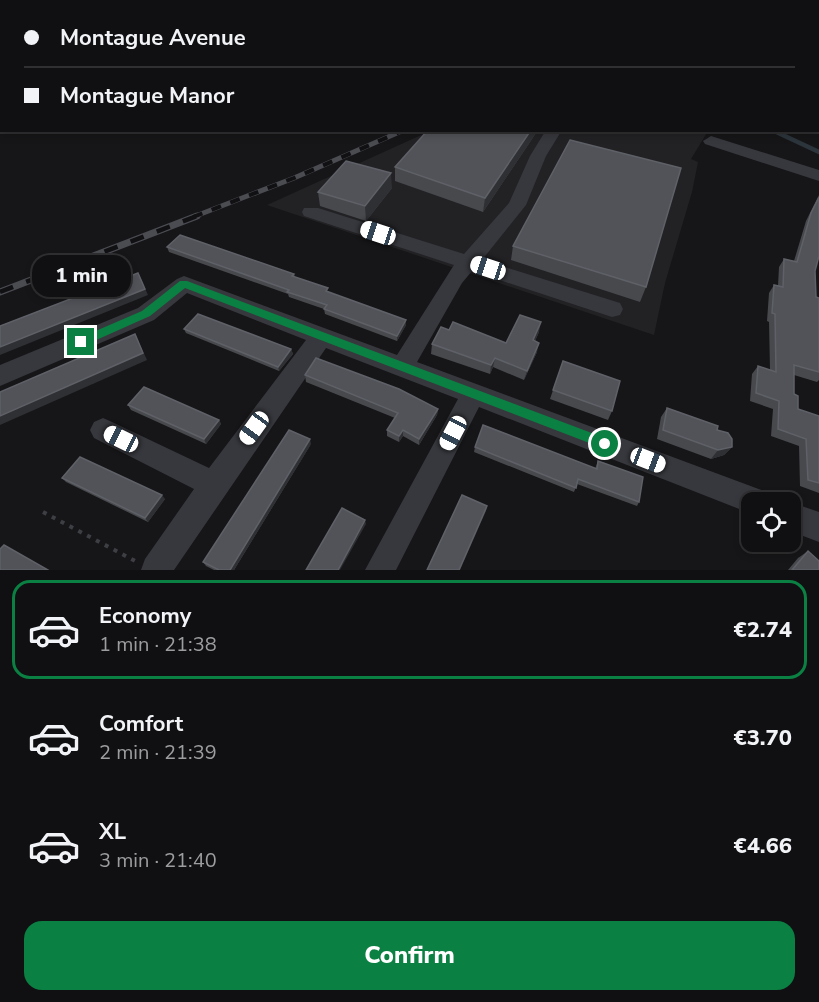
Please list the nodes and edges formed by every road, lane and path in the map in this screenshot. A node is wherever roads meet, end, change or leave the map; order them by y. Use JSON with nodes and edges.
{"nodes":[{"id":1,"x":553,"y":132,"type":"edge"},
{"id":2,"x":711,"y":141,"type":"dead end"},
{"id":3,"x":819,"y":176,"type":"edge"},
{"id":4,"x":311,"y":212,"type":"dead end"},
{"id":5,"x":468,"y":262,"type":"junction"},
{"id":6,"x":612,"y":309,"type":"dead end"},
{"id":7,"x":322,"y":335,"type":"junction"},
{"id":8,"x":403,"y":366,"type":"junction"},
{"id":9,"x":0,"y":376,"type":"edge"},
{"id":10,"x":474,"y":393,"type":"junction"},
{"id":11,"x":103,"y":430,"type":"dead end"},
{"id":12,"x":214,"y":484,"type":"junction"},
{"id":13,"x":741,"y":496,"type":"edge"},
{"id":14,"x":43,"y":512,"type":"dead end"},
{"id":15,"x":801,"y":520,"type":"edge"},
{"id":16,"x":819,"y":527,"type":"edge"},
{"id":17,"x":149,"y":567,"type":"edge"},
{"id":18,"x":380,"y":570,"type":"edge"}],
"edges":[{"from":1,"to":5,"type":"street"},
{"from":2,"to":3,"type":"street"},
{"from":4,"to":5,"type":"street"},
{"from":5,"to":6,"type":"street"},
{"from":5,"to":8,"type":"street"},
{"from":7,"to":8,"type":"street"},
{"from":7,"to":9,"type":"street"},
{"from":7,"to":12,"type":"street"},
{"from":8,"to":10,"type":"street"},
{"from":10,"to":13,"type":"street"},
{"from":10,"to":18,"type":"street"},
{"from":11,"to":12,"type":"street"},
{"from":12,"to":17,"type":"street"},
{"from":14,"to":17,"type":"path"},
{"from":15,"to":16,"type":"street"}]}
